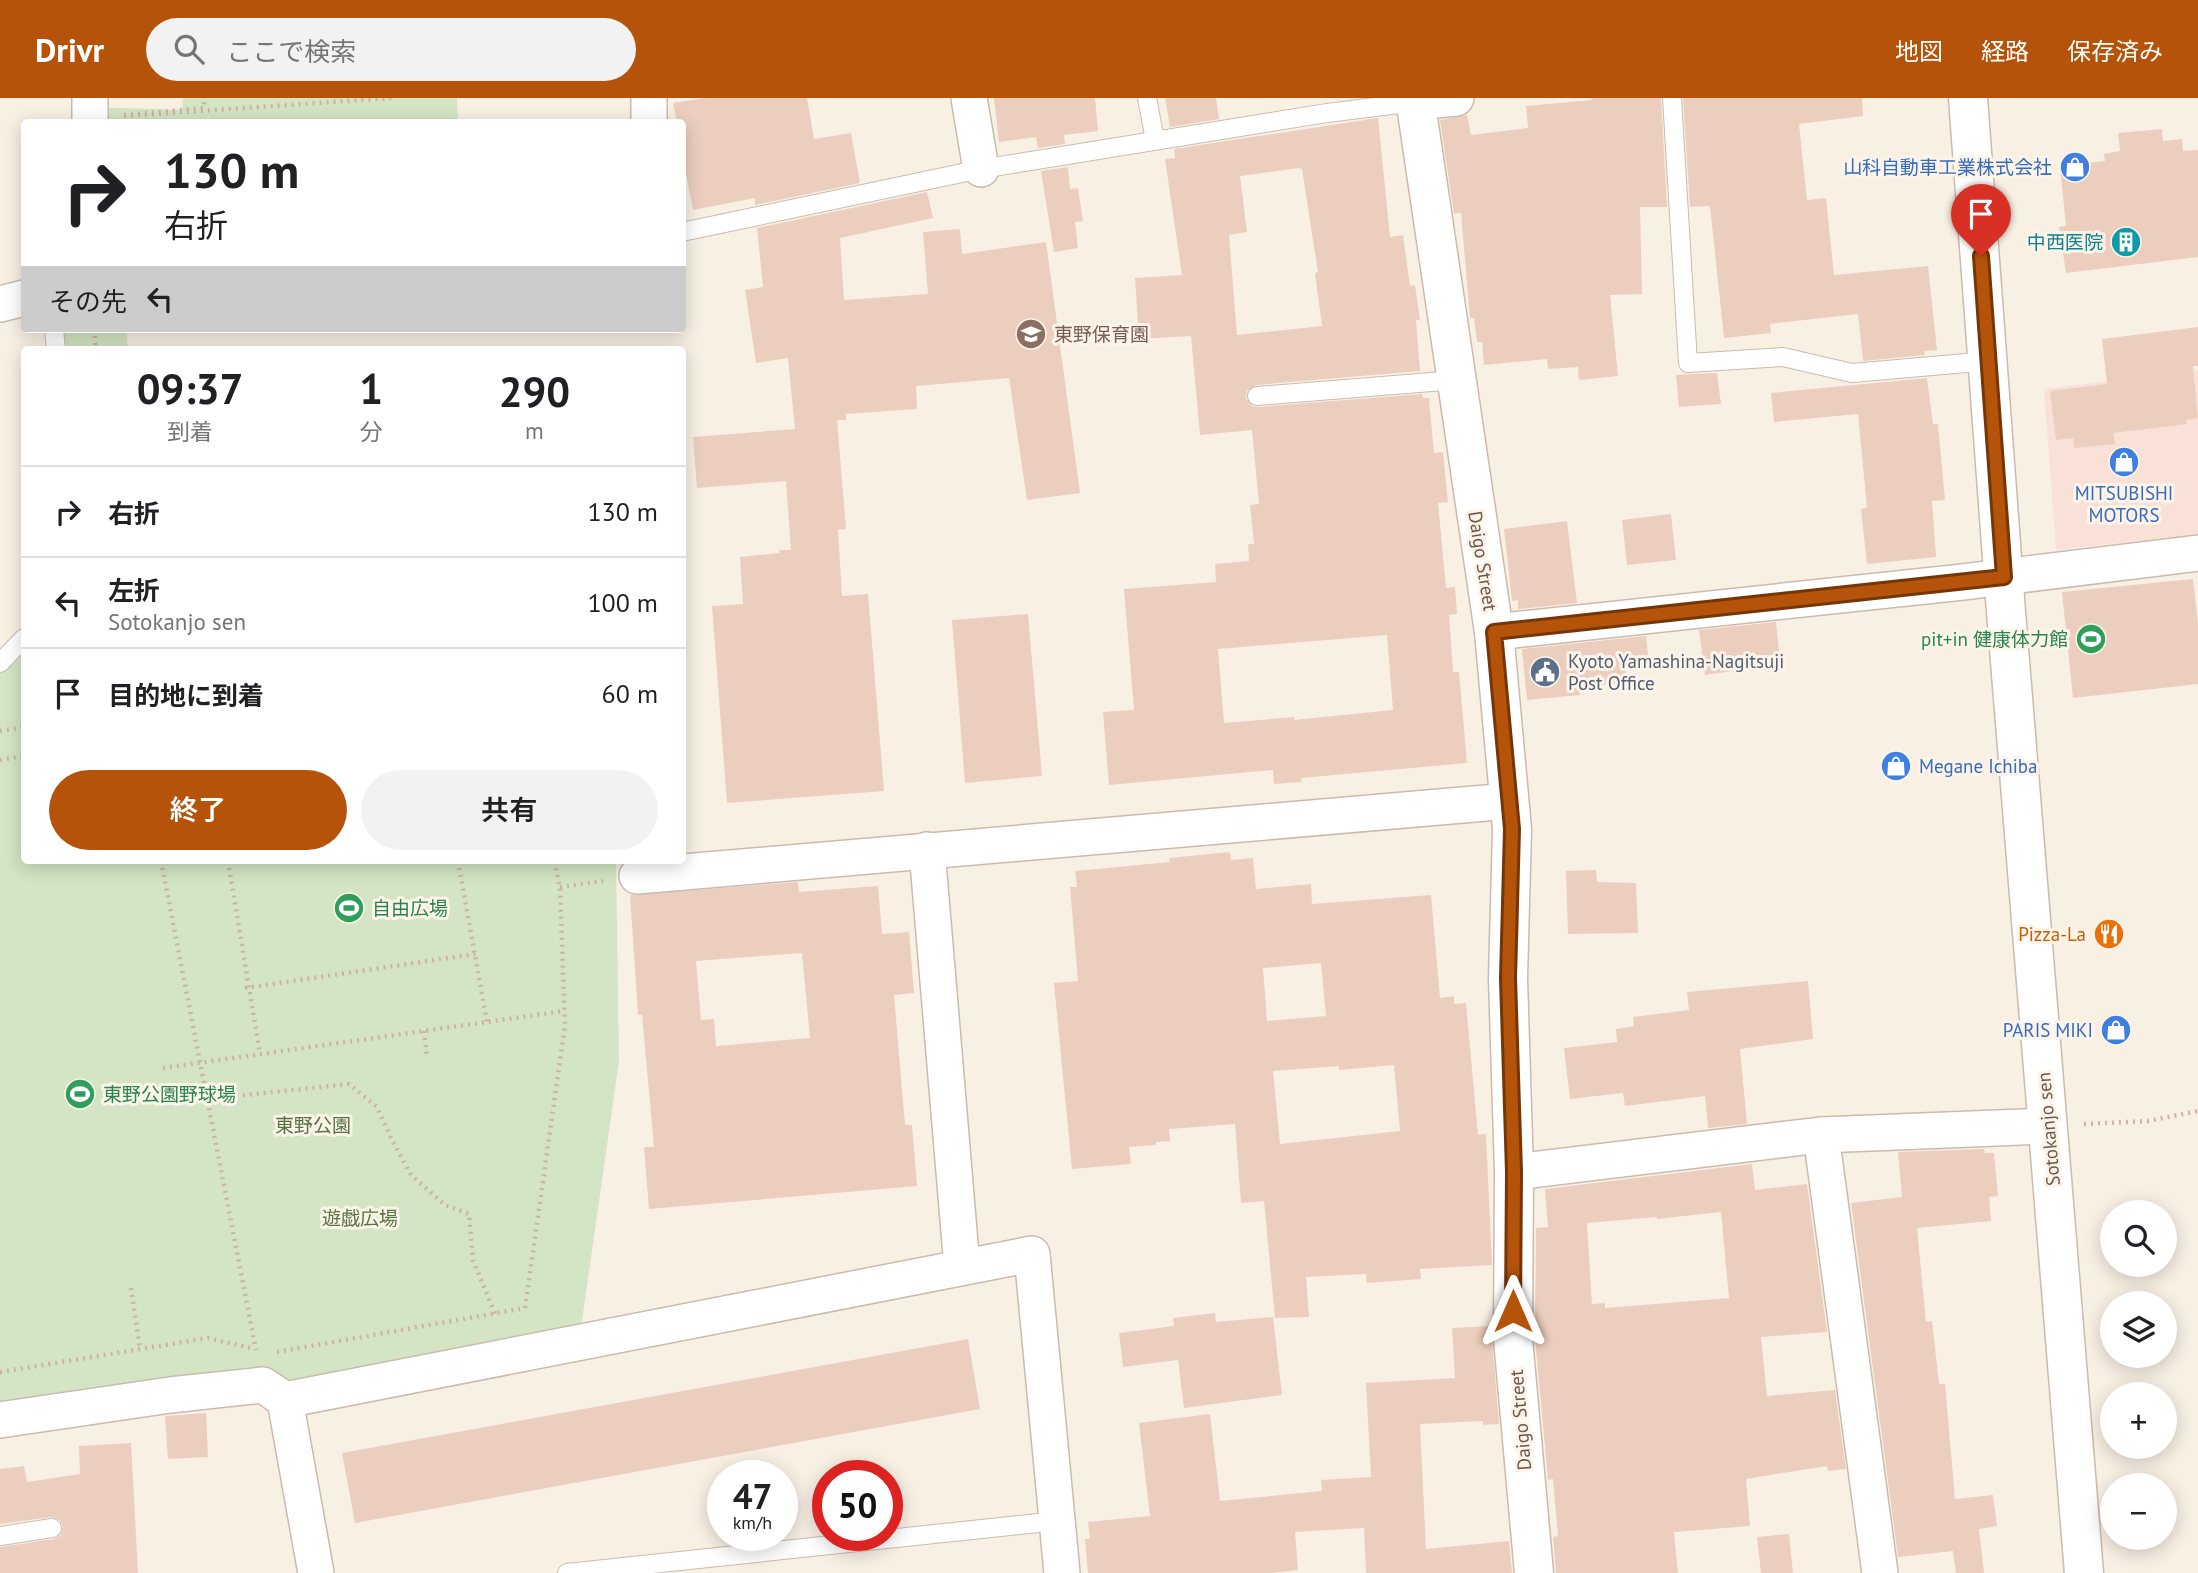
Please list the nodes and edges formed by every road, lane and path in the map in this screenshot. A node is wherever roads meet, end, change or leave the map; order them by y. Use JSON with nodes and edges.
{"nodes":[{"id":1,"x":204,"y":98,"type":"edge"},
{"id":2,"x":393,"y":98,"type":"edge"},
{"id":3,"x":649,"y":98,"type":"edge"},
{"id":4,"x":969,"y":98,"type":"edge"},
{"id":5,"x":1147,"y":98,"type":"edge"},
{"id":6,"x":1456,"y":98,"type":"edge"},
{"id":7,"x":1672,"y":98,"type":"edge"},
{"id":8,"x":1968,"y":98,"type":"edge"},
{"id":9,"x":1415,"y":100,"type":"edge"},
{"id":10,"x":90,"y":113,"type":"edge"},
{"id":11,"x":649,"y":119,"type":"edge"},
{"id":12,"x":1155,"y":140,"type":"junction"},
{"id":13,"x":981,"y":169,"type":"junction"},
{"id":14,"x":686,"y":231,"type":"edge"},
{"id":15,"x":21,"y":299,"type":"edge"},
{"id":16,"x":0,"y":304,"type":"edge"},
{"id":17,"x":1989,"y":362,"type":"junction"},
{"id":18,"x":1456,"y":380,"type":"junction"},
{"id":19,"x":1257,"y":397,"type":"dead end"},
{"id":20,"x":2198,"y":554,"type":"edge"},
{"id":21,"x":2004,"y":577,"type":"junction"},
{"id":22,"x":1494,"y":632,"type":"junction"},
{"id":23,"x":21,"y":641,"type":"edge"},
{"id":24,"x":0,"y":663,"type":"edge"},
{"id":25,"x":21,"y":728,"type":"edge"},
{"id":26,"x":0,"y":732,"type":"edge"},
{"id":27,"x":21,"y":756,"type":"edge"},
{"id":28,"x":0,"y":760,"type":"edge"},
{"id":29,"x":1509,"y":801,"type":"junction"},
{"id":30,"x":927,"y":850,"type":"junction"},
{"id":31,"x":162,"y":864,"type":"edge"},
{"id":32,"x":228,"y":864,"type":"edge"},
{"id":33,"x":459,"y":864,"type":"edge"},
{"id":34,"x":555,"y":864,"type":"edge"},
{"id":35,"x":620,"y":873,"type":"joint"},
{"id":36,"x":560,"y":887,"type":"junction"},
{"id":37,"x":475,"y":954,"type":"junction"},
{"id":38,"x":245,"y":988,"type":"dead end"},
{"id":39,"x":564,"y":1011,"type":"junction"},
{"id":40,"x":487,"y":1021,"type":"junction"},
{"id":41,"x":424,"y":1031,"type":"junction"},
{"id":42,"x":260,"y":1054,"type":"junction"},
{"id":43,"x":427,"y":1057,"type":"dead end"},
{"id":44,"x":163,"y":1068,"type":"dead end"},
{"id":45,"x":208,"y":1100,"type":"junction"},
{"id":46,"x":2198,"y":1111,"type":"edge"},
{"id":47,"x":2048,"y":1126,"type":"junction"},
{"id":48,"x":1821,"y":1135,"type":"junction"},
{"id":49,"x":1514,"y":1172,"type":"junction"},
{"id":50,"x":962,"y":1267,"type":"junction"},
{"id":51,"x":131,"y":1288,"type":"dead end"},
{"id":52,"x":495,"y":1314,"type":"junction"},
{"id":53,"x":140,"y":1349,"type":"junction"},
{"id":54,"x":261,"y":1350,"type":"dead end"},
{"id":55,"x":0,"y":1372,"type":"edge"},
{"id":56,"x":274,"y":1379,"type":"junction"},
{"id":57,"x":0,"y":1420,"type":"edge"},
{"id":58,"x":1057,"y":1521,"type":"junction"},
{"id":59,"x":52,"y":1528,"type":"dead end"},
{"id":60,"x":0,"y":1536,"type":"edge"},
{"id":61,"x":316,"y":1573,"type":"edge"},
{"id":62,"x":567,"y":1573,"type":"edge"},
{"id":63,"x":1062,"y":1573,"type":"edge"},
{"id":64,"x":1534,"y":1573,"type":"edge"},
{"id":65,"x":1880,"y":1573,"type":"edge"},
{"id":66,"x":2084,"y":1573,"type":"edge"}],
"edges":[{"from":1,"to":10,"type":"path"},
{"from":2,"to":10,"type":"path"},
{"from":3,"to":11,"type":"street"},
{"from":4,"to":13,"type":"street"},
{"from":5,"to":12,"type":"lane"},
{"from":6,"to":9,"type":"street"},
{"from":7,"to":17,"type":"lane"},
{"from":8,"to":17,"type":"main road","name":"Sotokanjo sen"},
{"from":9,"to":12,"type":"lane"},
{"from":9,"to":18,"type":"main road","name":"Daigo Street"},
{"from":12,"to":13,"type":"lane"},
{"from":13,"to":14,"type":"lane"},
{"from":15,"to":16,"type":"street"},
{"from":17,"to":21,"type":"main road","name":"Sotokanjo sen"},
{"from":18,"to":19,"type":"lane"},
{"from":18,"to":22,"type":"main road","name":"Daigo Street"},
{"from":20,"to":21,"type":"street"},
{"from":21,"to":22,"type":"street"},
{"from":21,"to":47,"type":"main road","name":"Sotokanjo sen"},
{"from":22,"to":29,"type":"main road","name":"Daigo Street"},
{"from":23,"to":24,"type":"lane"},
{"from":25,"to":26,"type":"path"},
{"from":27,"to":28,"type":"path"},
{"from":29,"to":30,"type":"street"},
{"from":29,"to":49,"type":"main road","name":"Daigo Street"},
{"from":30,"to":35,"type":"street"},
{"from":30,"to":50,"type":"street"},
{"from":31,"to":45,"type":"path"},
{"from":32,"to":42,"type":"path"},
{"from":33,"to":37,"type":"path"},
{"from":34,"to":36,"type":"path"},
{"from":35,"to":36,"type":"path"},
{"from":36,"to":39,"type":"path"},
{"from":37,"to":38,"type":"path"},
{"from":37,"to":40,"type":"path"},
{"from":39,"to":40,"type":"path"},
{"from":39,"to":52,"type":"path"},
{"from":40,"to":41,"type":"path"},
{"from":41,"to":42,"type":"path"},
{"from":41,"to":43,"type":"path"},
{"from":42,"to":44,"type":"path"},
{"from":45,"to":52,"type":"path"},
{"from":45,"to":56,"type":"path"},
{"from":46,"to":47,"type":"path"},
{"from":47,"to":48,"type":"street"},
{"from":47,"to":66,"type":"main road","name":"Sotokanjo sen"},
{"from":48,"to":49,"type":"street"},
{"from":48,"to":65,"type":"street"},
{"from":49,"to":64,"type":"main road","name":"Daigo Street"},
{"from":50,"to":56,"type":"street"},
{"from":50,"to":58,"type":"street"},
{"from":51,"to":53,"type":"path"},
{"from":52,"to":56,"type":"path"},
{"from":53,"to":54,"type":"path"},
{"from":53,"to":55,"type":"path"},
{"from":56,"to":57,"type":"street"},
{"from":56,"to":61,"type":"street"},
{"from":58,"to":62,"type":"lane"},
{"from":58,"to":63,"type":"street"},
{"from":59,"to":60,"type":"lane"}]}
